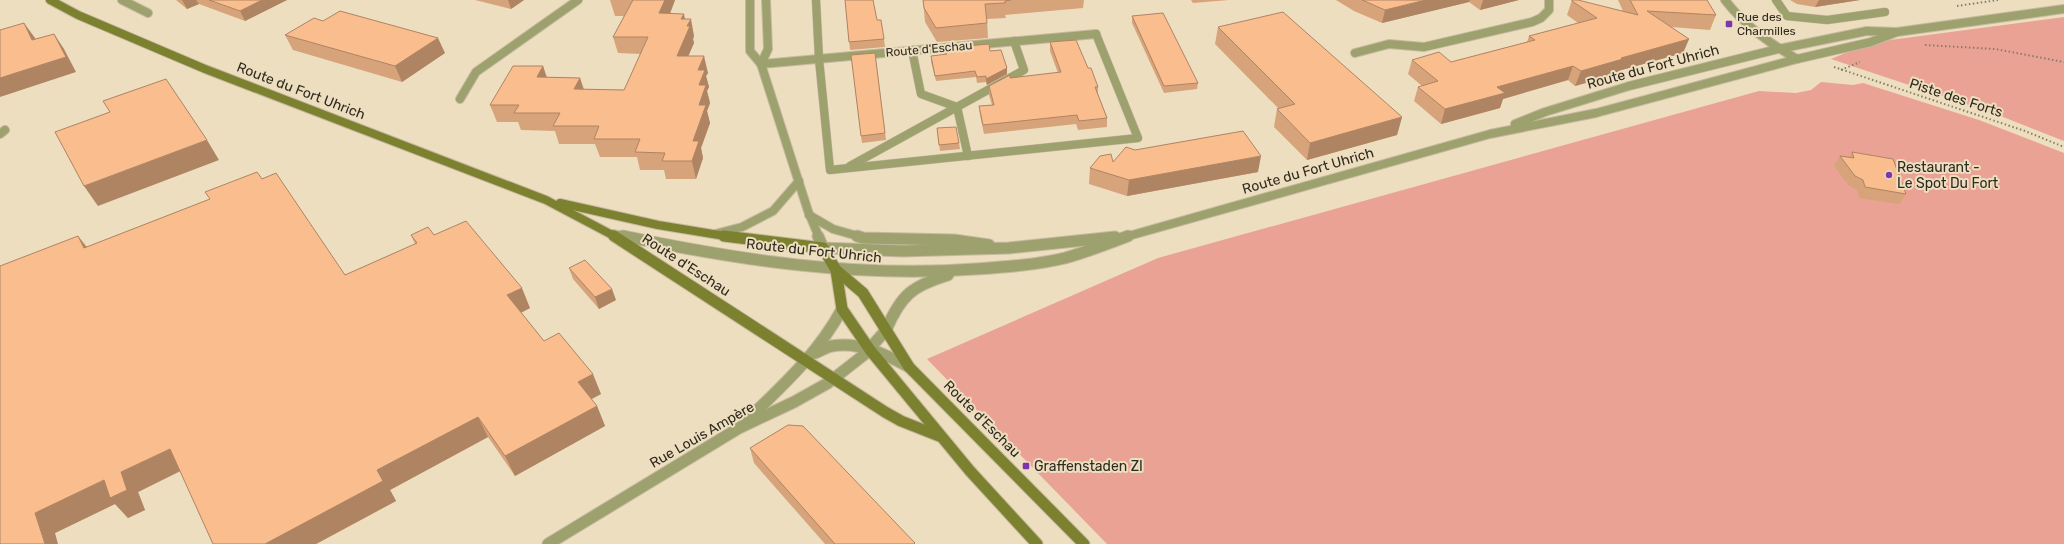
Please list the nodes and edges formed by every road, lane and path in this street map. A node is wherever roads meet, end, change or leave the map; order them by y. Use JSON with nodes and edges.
{"nodes":[{"id":1,"x":50,"y":0,"type":"edge"},
{"id":2,"x":122,"y":0,"type":"edge"},
{"id":3,"x":578,"y":0,"type":"edge"},
{"id":4,"x":750,"y":0,"type":"edge"},
{"id":5,"x":766,"y":0,"type":"edge"},
{"id":6,"x":816,"y":0,"type":"edge"},
{"id":7,"x":1550,"y":0,"type":"edge"},
{"id":8,"x":1725,"y":0,"type":"edge"},
{"id":9,"x":1776,"y":0,"type":"edge"},
{"id":10,"x":2064,"y":9,"type":"edge"},
{"id":11,"x":1885,"y":12,"type":"dead end"},
{"id":12,"x":148,"y":13,"type":"dead end"},
{"id":13,"x":1897,"y":32,"type":"junction"},
{"id":14,"x":1096,"y":34,"type":"joint"},
{"id":15,"x":1014,"y":41,"type":"junction"},
{"id":16,"x":1923,"y":45,"type":"dead end"},
{"id":17,"x":1778,"y":49,"type":"junction"},
{"id":18,"x":912,"y":50,"type":"junction"},
{"id":19,"x":1355,"y":53,"type":"dead end"},
{"id":20,"x":819,"y":59,"type":"junction"},
{"id":21,"x":1797,"y":59,"type":"junction"},
{"id":22,"x":1864,"y":60,"type":"dead end"},
{"id":23,"x":2064,"y":62,"type":"edge"},
{"id":24,"x":761,"y":64,"type":"junction"},
{"id":25,"x":460,"y":99,"type":"dead end"},
{"id":26,"x":957,"y":107,"type":"junction"},
{"id":27,"x":1490,"y":134,"type":"junction"},
{"id":28,"x":2064,"y":147,"type":"edge"},
{"id":29,"x":968,"y":156,"type":"junction"},
{"id":30,"x":846,"y":168,"type":"junction"},
{"id":31,"x":799,"y":181,"type":"junction"},
{"id":32,"x":546,"y":200,"type":"junction"},
{"id":33,"x":809,"y":215,"type":"junction"},
{"id":34,"x":609,"y":233,"type":"junction"},
{"id":35,"x":709,"y":235,"type":"junction"},
{"id":36,"x":1132,"y":235,"type":"junction"},
{"id":37,"x":823,"y":248,"type":"junction"},
{"id":38,"x":1009,"y":248,"type":"junction"},
{"id":39,"x":836,"y":270,"type":"junction"},
{"id":40,"x":963,"y":271,"type":"junction"},
{"id":41,"x":842,"y":309,"type":"junction"},
{"id":42,"x":886,"y":330,"type":"junction"},
{"id":43,"x":870,"y":350,"type":"junction"},
{"id":44,"x":810,"y":357,"type":"junction"},
{"id":45,"x":909,"y":367,"type":"junction"},
{"id":46,"x":834,"y":378,"type":"junction"},
{"id":47,"x":739,"y":428,"type":"junction"},
{"id":48,"x":939,"y":436,"type":"junction"},
{"id":49,"x":548,"y":544,"type":"edge"},
{"id":50,"x":1037,"y":544,"type":"edge"},
{"id":51,"x":1084,"y":544,"type":"edge"}],
"edges":[{"from":1,"to":32,"type":"main road","name":"Route du Fort Uhrich"},
{"from":2,"to":12,"type":"street"},
{"from":3,"to":25,"type":"street"},
{"from":4,"to":24,"type":"street","name":"Route d'Eschau"},
{"from":5,"to":24,"type":"street"},
{"from":6,"to":20,"type":"lane"},
{"from":7,"to":19,"type":"street"},
{"from":8,"to":17,"type":"street"},
{"from":9,"to":11,"type":"lane"},
{"from":10,"to":13,"type":"street","name":"Route du Fort Uhrich"},
{"from":13,"to":17,"type":"street","name":"Route du Fort Uhrich"},
{"from":13,"to":21,"type":"street","name":"Route du Fort Uhrich"},
{"from":14,"to":15,"type":"street","name":"Route d'Eschau"},
{"from":14,"to":29,"type":"lane"},
{"from":15,"to":18,"type":"street","name":"Route d'Eschau"},
{"from":15,"to":26,"type":"lane"},
{"from":16,"to":23,"type":"path"},
{"from":17,"to":21,"type":"street"},
{"from":17,"to":27,"type":"street","name":"Route du Fort Uhrich"},
{"from":18,"to":20,"type":"street","name":"Route d'Eschau"},
{"from":18,"to":26,"type":"lane"},
{"from":20,"to":24,"type":"street","name":"Route d'Eschau"},
{"from":20,"to":30,"type":"lane"},
{"from":21,"to":27,"type":"street","name":"Route du Fort Uhrich"},
{"from":22,"to":28,"type":"path","name":"Piste des Forts"},
{"from":24,"to":31,"type":"street","name":"Route d'Eschau"},
{"from":26,"to":29,"type":"lane"},
{"from":26,"to":30,"type":"lane"},
{"from":27,"to":36,"type":"street","name":"Route du Fort Uhrich"},
{"from":29,"to":30,"type":"lane"},
{"from":31,"to":33,"type":"street","name":"Route d'Eschau"},
{"from":31,"to":35,"type":"street"},
{"from":32,"to":34,"type":"main road","name":"Route du Fort Uhrich"},
{"from":32,"to":35,"type":"main road","name":"Route du Fort Uhrich"},
{"from":33,"to":37,"type":"street","name":"Route d'Eschau"},
{"from":33,"to":38,"type":"street","name":"Route du Fort Uhrich"},
{"from":34,"to":39,"type":"street","name":"Route du Fort Uhrich"},
{"from":34,"to":44,"type":"main road","name":"Route d'Eschau"},
{"from":35,"to":37,"type":"main road","name":"Route du Fort Uhrich"},
{"from":36,"to":38,"type":"street","name":"Route du Fort Uhrich"},
{"from":36,"to":40,"type":"street","name":"Route du Fort Uhrich"},
{"from":37,"to":38,"type":"street","name":"Route du Fort Uhrich"},
{"from":37,"to":39,"type":"main road","name":"Route d'Eschau"},
{"from":39,"to":40,"type":"street","name":"Route du Fort Uhrich"},
{"from":39,"to":41,"type":"main road","name":"Route d'Eschau"},
{"from":39,"to":42,"type":"main road","name":"Route d'Eschau"},
{"from":40,"to":42,"type":"street"},
{"from":41,"to":43,"type":"main road","name":"Route d'Eschau"},
{"from":41,"to":44,"type":"street","name":"Route d'Eschau"},
{"from":42,"to":43,"type":"street"},
{"from":42,"to":45,"type":"main road","name":"Route d'Eschau"},
{"from":43,"to":44,"type":"street","name":"Route d'Eschau"},
{"from":43,"to":45,"type":"street","name":"Route d'Eschau"},
{"from":43,"to":46,"type":"street","name":"Rue Louis Ampère"},
{"from":43,"to":48,"type":"main road","name":"Route d'Eschau"},
{"from":44,"to":46,"type":"main road","name":"Route d'Eschau"},
{"from":44,"to":47,"type":"street","name":"Route d'Eschau"},
{"from":45,"to":51,"type":"main road","name":"Route d'Eschau"},
{"from":46,"to":47,"type":"street","name":"Rue Louis Ampère"},
{"from":46,"to":48,"type":"main road","name":"Route d'Eschau"},
{"from":47,"to":49,"type":"street","name":"Rue Louis Ampère"},
{"from":48,"to":50,"type":"main road","name":"Route d'Eschau"}]}
